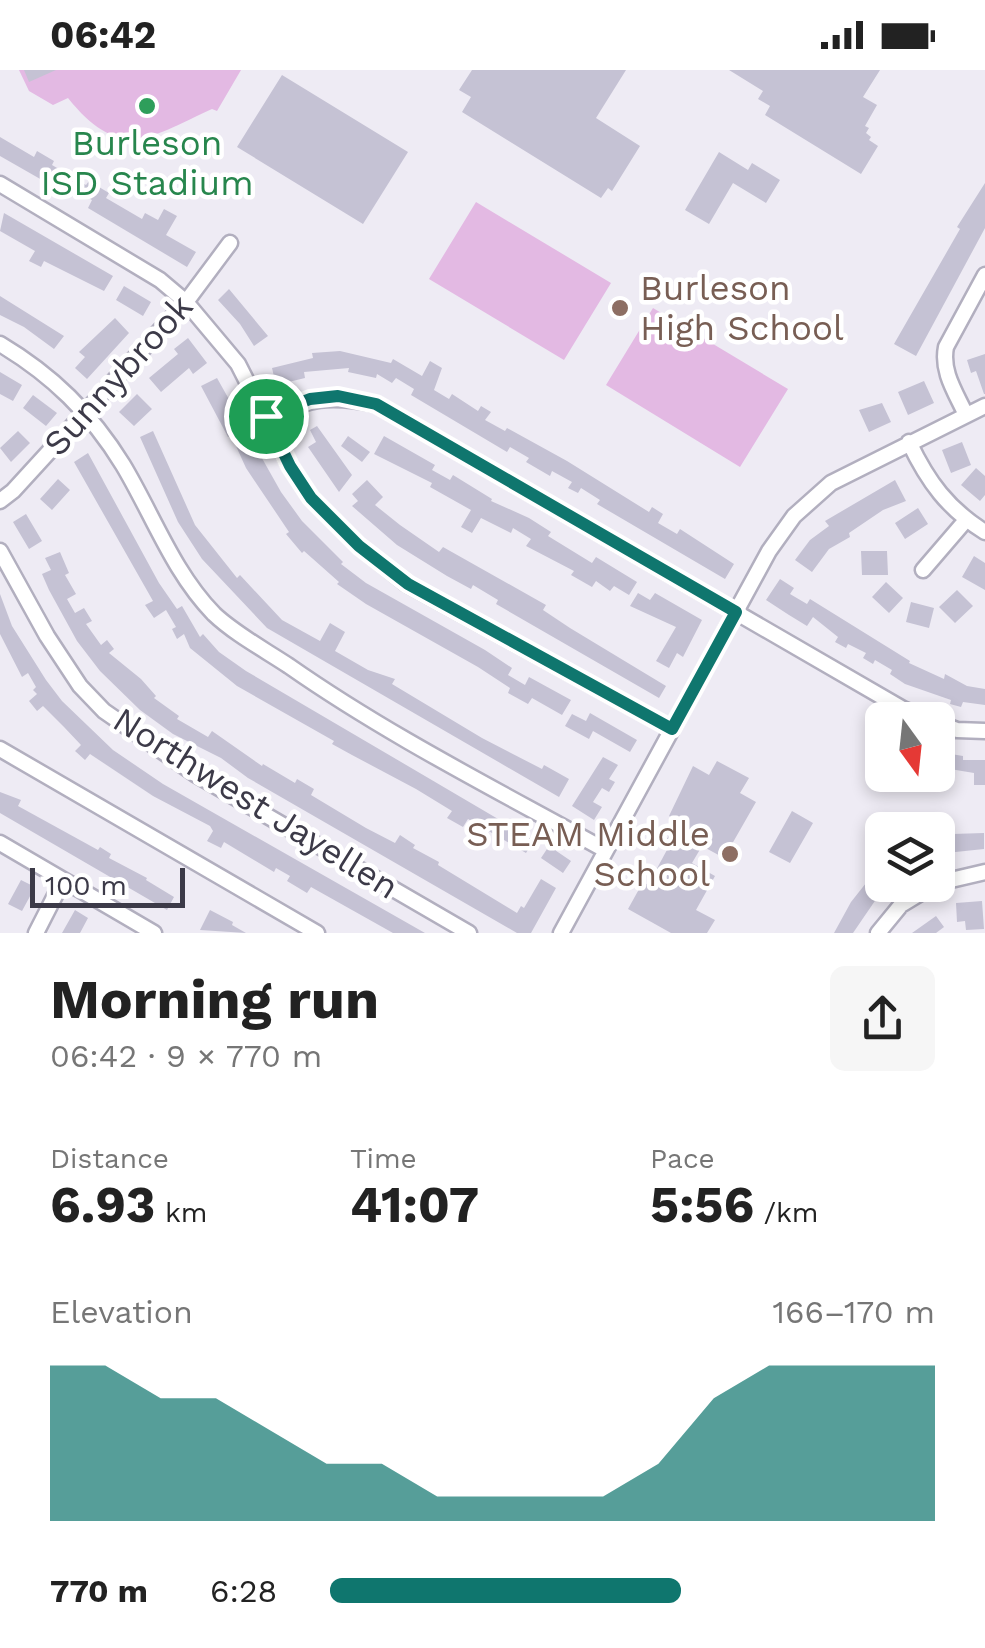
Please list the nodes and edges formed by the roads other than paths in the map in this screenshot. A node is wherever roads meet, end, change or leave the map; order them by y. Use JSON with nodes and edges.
{"nodes":[{"id":1,"x":0,"y":184,"type":"edge"},
{"id":2,"x":230,"y":242,"type":"dead end"},
{"id":3,"x":985,"y":275,"type":"edge"},
{"id":4,"x":186,"y":302,"type":"junction"},
{"id":5,"x":0,"y":344,"type":"edge"},
{"id":6,"x":985,"y":406,"type":"edge"},
{"id":7,"x":86,"y":412,"type":"junction"},
{"id":8,"x":966,"y":415,"type":"junction"},
{"id":9,"x":266,"y":416,"type":"junction"},
{"id":10,"x":909,"y":442,"type":"junction"},
{"id":11,"x":0,"y":501,"type":"edge"},
{"id":12,"x":966,"y":520,"type":"junction"},
{"id":13,"x":985,"y":532,"type":"edge"},
{"id":14,"x":0,"y":550,"type":"edge"},
{"id":15,"x":923,"y":570,"type":"dead end"},
{"id":16,"x":736,"y":612,"type":"junction"},
{"id":17,"x":890,"y":702,"type":"edge"},
{"id":18,"x":672,"y":729,"type":"junction"},
{"id":19,"x":955,"y":729,"type":"edge"},
{"id":20,"x":985,"y":731,"type":"edge"},
{"id":21,"x":0,"y":749,"type":"edge"},
{"id":22,"x":0,"y":842,"type":"edge"},
{"id":23,"x":605,"y":850,"type":"junction"},
{"id":24,"x":985,"y":872,"type":"edge"},
{"id":25,"x":955,"y":879,"type":"edge"},
{"id":26,"x":63,"y":880,"type":"junction"},
{"id":27,"x":906,"y":902,"type":"edge"},
{"id":28,"x":36,"y":933,"type":"edge"},
{"id":29,"x":154,"y":933,"type":"edge"},
{"id":30,"x":317,"y":933,"type":"edge"},
{"id":31,"x":469,"y":933,"type":"edge"},
{"id":32,"x":560,"y":933,"type":"edge"},
{"id":33,"x":878,"y":933,"type":"edge"}],
"edges":[{"from":1,"to":4,"type":"street"},
{"from":2,"to":4,"type":"street","name":"Sunnybrook"},
{"from":3,"to":8,"type":"street"},
{"from":4,"to":7,"type":"street","name":"Sunnybrook"},
{"from":4,"to":9,"type":"street"},
{"from":5,"to":7,"type":"street"},
{"from":6,"to":8,"type":"street"},
{"from":7,"to":11,"type":"street","name":"Sunnybrook"},
{"from":7,"to":23,"type":"street"},
{"from":8,"to":10,"type":"street"},
{"from":9,"to":16,"type":"street"},
{"from":9,"to":18,"type":"street"},
{"from":10,"to":12,"type":"street"},
{"from":10,"to":16,"type":"street"},
{"from":12,"to":13,"type":"street"},
{"from":12,"to":15,"type":"street"},
{"from":14,"to":31,"type":"street","name":"Northwest Jayellen"},
{"from":16,"to":17,"type":"street"},
{"from":16,"to":18,"type":"street"},
{"from":18,"to":23,"type":"street"},
{"from":19,"to":20,"type":"street"},
{"from":21,"to":30,"type":"street"},
{"from":22,"to":26,"type":"street"},
{"from":23,"to":32,"type":"street"},
{"from":24,"to":25,"type":"street"},
{"from":26,"to":28,"type":"street"},
{"from":26,"to":29,"type":"street"},
{"from":27,"to":33,"type":"street"}]}
